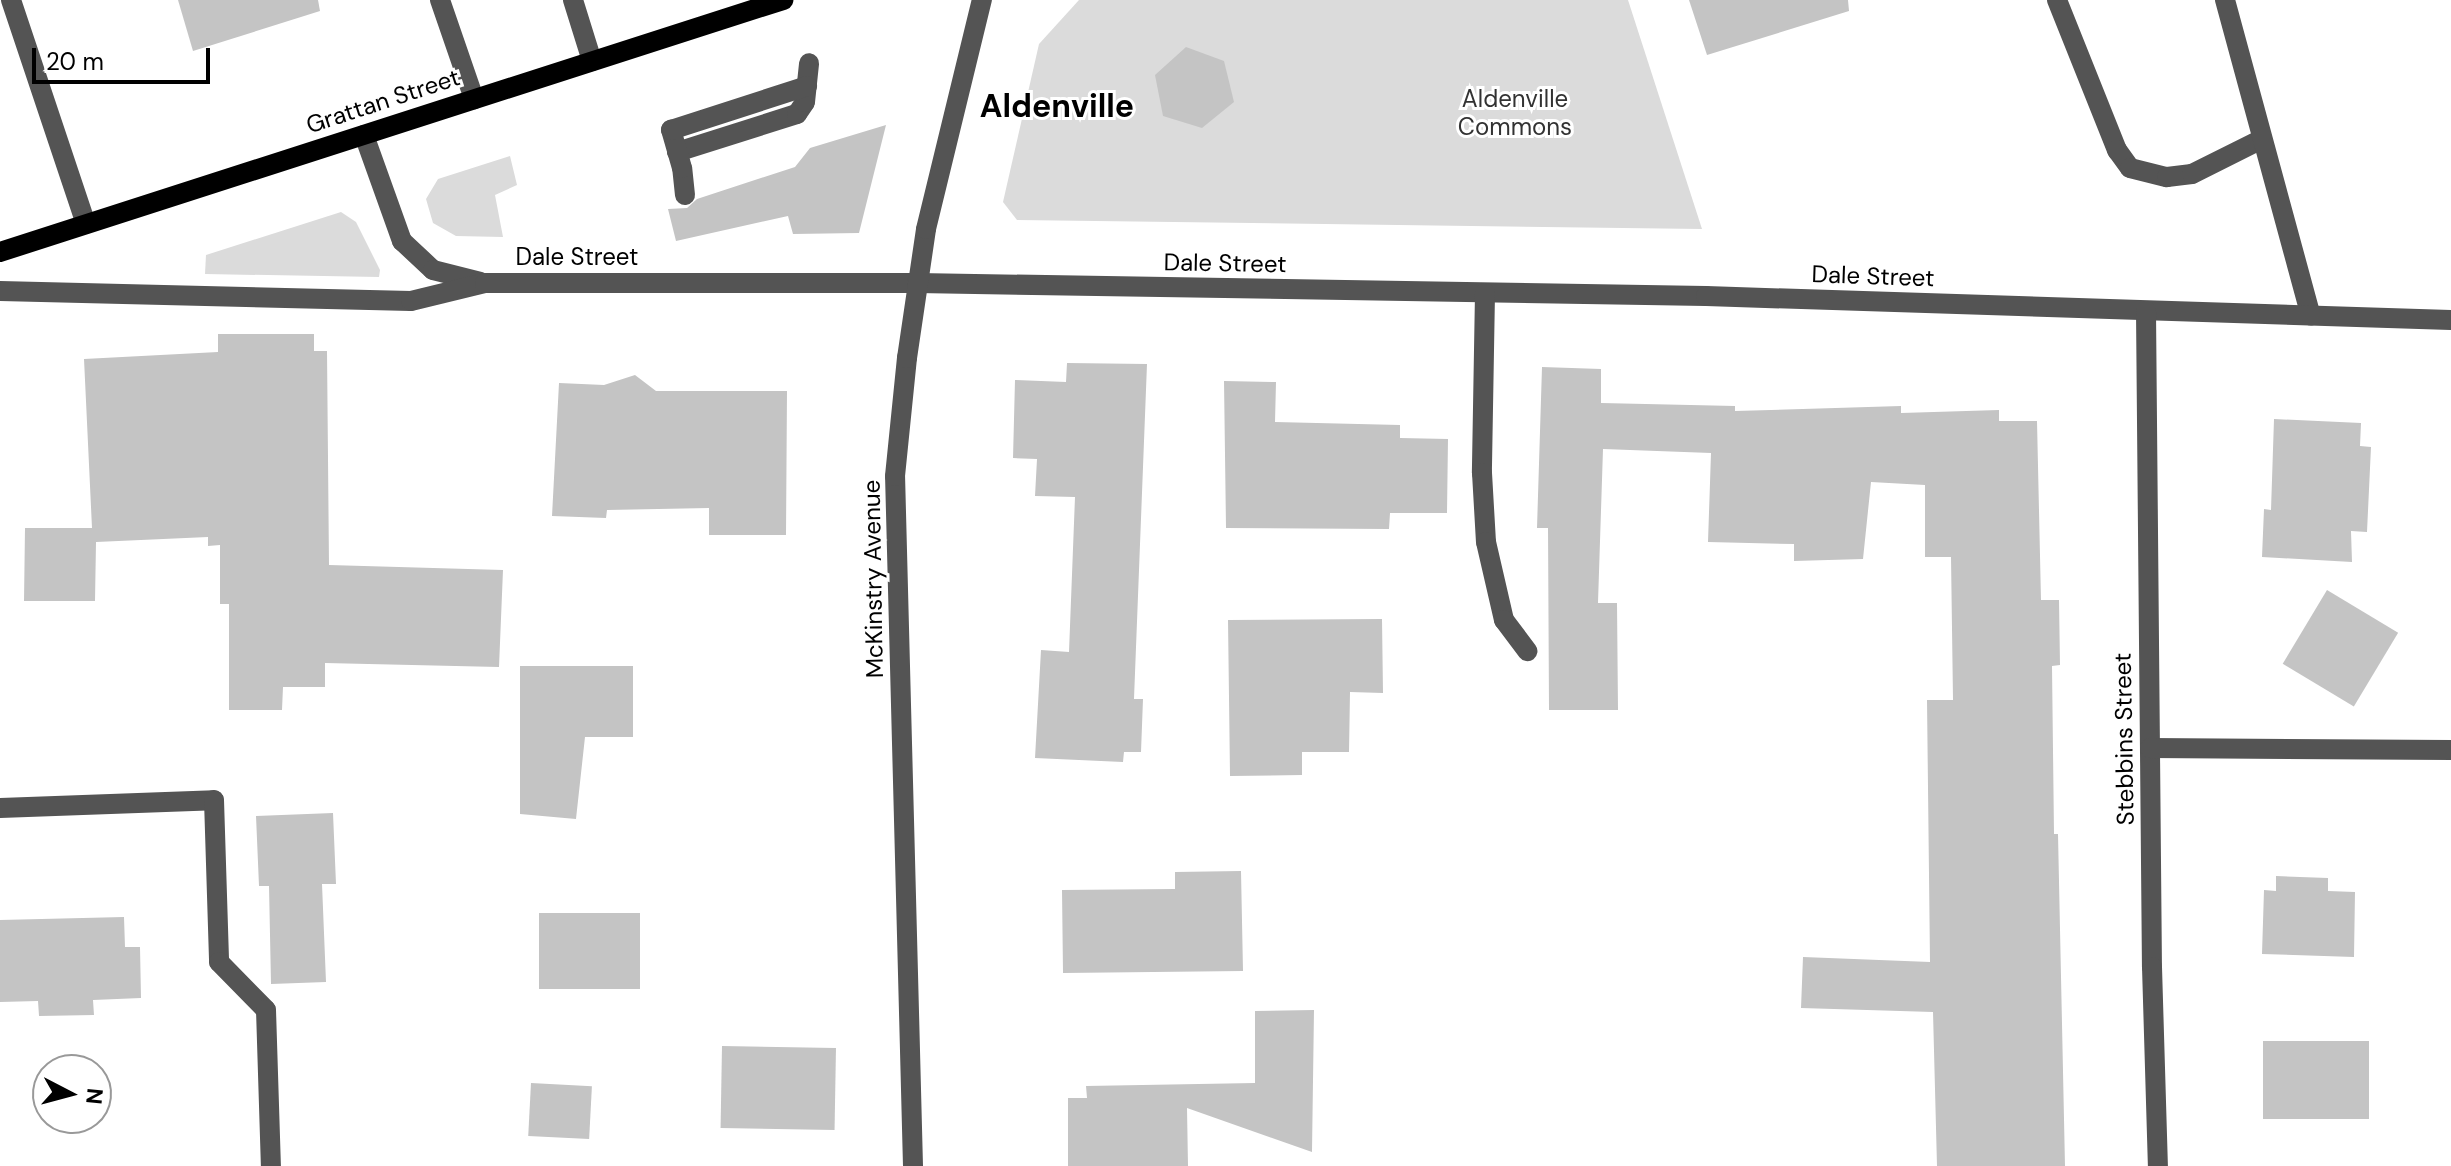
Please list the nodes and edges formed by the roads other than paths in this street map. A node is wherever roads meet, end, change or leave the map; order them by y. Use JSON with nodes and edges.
{"nodes":[{"id":1,"x":11,"y":0,"type":"edge"},
{"id":2,"x":440,"y":0,"type":"edge"},
{"id":3,"x":573,"y":0,"type":"edge"},
{"id":4,"x":783,"y":0,"type":"edge"},
{"id":5,"x":982,"y":0,"type":"edge"},
{"id":6,"x":2057,"y":0,"type":"edge"},
{"id":7,"x":2225,"y":0,"type":"edge"},
{"id":8,"x":592,"y":61,"type":"junction"},
{"id":9,"x":809,"y":63,"type":"dead end"},
{"id":10,"x":474,"y":99,"type":"junction"},
{"id":11,"x":364,"y":135,"type":"junction"},
{"id":12,"x":2262,"y":139,"type":"junction"},
{"id":13,"x":685,"y":195,"type":"dead end"},
{"id":14,"x":86,"y":224,"type":"junction"},
{"id":15,"x":0,"y":252,"type":"edge"},
{"id":16,"x":485,"y":283,"type":"junction"},
{"id":17,"x":917,"y":283,"type":"junction"},
{"id":18,"x":0,"y":291,"type":"edge"},
{"id":19,"x":1485,"y":293,"type":"junction"},
{"id":20,"x":2146,"y":311,"type":"junction"},
{"id":21,"x":2311,"y":316,"type":"junction"},
{"id":22,"x":2451,"y":320,"type":"edge"},
{"id":23,"x":1527,"y":651,"type":"dead end"},
{"id":24,"x":2150,"y":748,"type":"junction"},
{"id":25,"x":2451,"y":750,"type":"edge"},
{"id":26,"x":0,"y":808,"type":"edge"},
{"id":27,"x":271,"y":1166,"type":"edge"},
{"id":28,"x":913,"y":1166,"type":"edge"},
{"id":29,"x":2158,"y":1166,"type":"edge"}],
"edges":[{"from":1,"to":14,"type":"street"},
{"from":2,"to":10,"type":"street"},
{"from":3,"to":8,"type":"street"},
{"from":4,"to":8,"type":"main road","name":"Grattan Street"},
{"from":5,"to":17,"type":"street","name":"McKinstry Avenue"},
{"from":6,"to":12,"type":"street"},
{"from":7,"to":12,"type":"street"},
{"from":8,"to":10,"type":"main road","name":"Grattan Street"},
{"from":9,"to":13,"type":"street"},
{"from":10,"to":11,"type":"main road","name":"Grattan Street"},
{"from":11,"to":14,"type":"main road","name":"Grattan Street"},
{"from":11,"to":16,"type":"street"},
{"from":12,"to":21,"type":"street"},
{"from":14,"to":15,"type":"main road","name":"Grattan Street"},
{"from":16,"to":17,"type":"street","name":"Dale Street"},
{"from":16,"to":18,"type":"street","name":"Dale Street"},
{"from":17,"to":19,"type":"street","name":"Dale Street"},
{"from":17,"to":28,"type":"street","name":"McKinstry Avenue"},
{"from":19,"to":20,"type":"street","name":"Dale Street"},
{"from":19,"to":23,"type":"street"},
{"from":20,"to":21,"type":"street","name":"Dale Street"},
{"from":20,"to":24,"type":"street","name":"Stebbins Street"},
{"from":21,"to":22,"type":"street","name":"Dale Street"},
{"from":24,"to":25,"type":"street"},
{"from":24,"to":29,"type":"street","name":"Stebbins Street"},
{"from":26,"to":27,"type":"street"}]}
